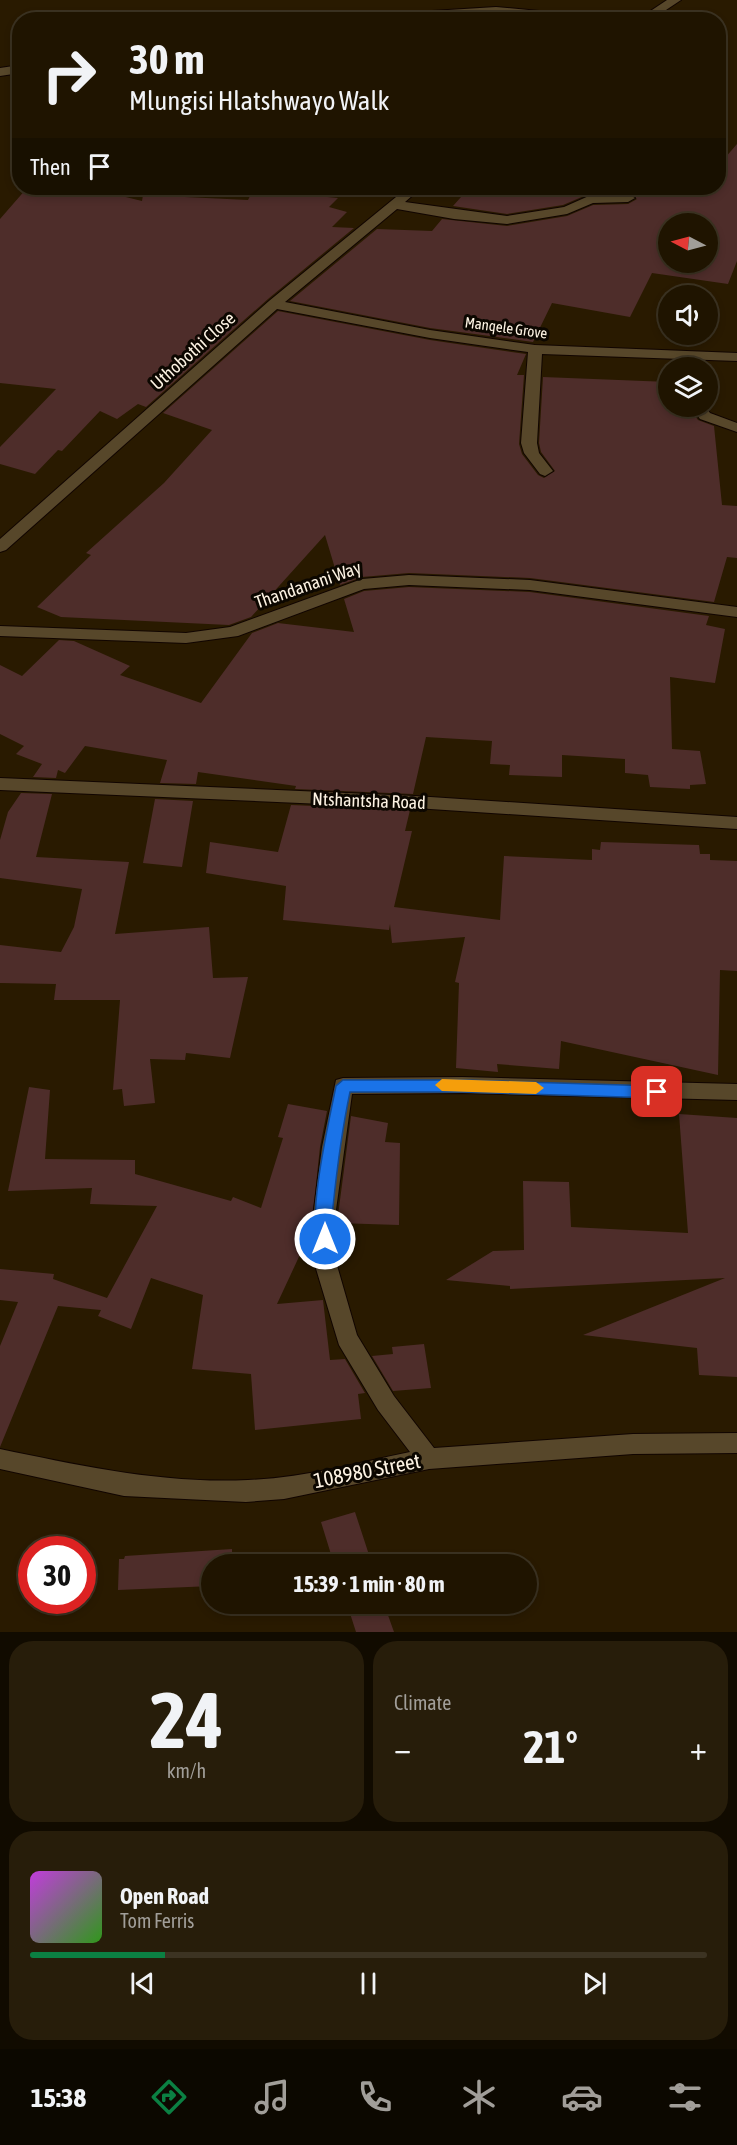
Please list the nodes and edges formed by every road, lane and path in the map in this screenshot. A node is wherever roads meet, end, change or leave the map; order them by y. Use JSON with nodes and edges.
{"nodes":[{"id":1,"x":675,"y":0,"type":"edge"},
{"id":2,"x":489,"y":4,"type":"edge"},
{"id":3,"x":438,"y":12,"type":"edge"},
{"id":4,"x":534,"y":12,"type":"edge"},
{"id":5,"x":655,"y":12,"type":"edge"},
{"id":6,"x":404,"y":195,"type":"edge"},
{"id":7,"x":628,"y":198,"type":"dead end"},
{"id":8,"x":392,"y":204,"type":"junction"},
{"id":9,"x":274,"y":304,"type":"junction"},
{"id":10,"x":535,"y":349,"type":"junction"},
{"id":11,"x":737,"y":357,"type":"edge"},
{"id":12,"x":658,"y":359,"type":"edge"},
{"id":13,"x":718,"y":359,"type":"edge"},
{"id":14,"x":708,"y":417,"type":"edge"},
{"id":15,"x":737,"y":428,"type":"edge"},
{"id":16,"x":545,"y":471,"type":"dead end"},
{"id":17,"x":0,"y":547,"type":"edge"},
{"id":18,"x":737,"y":612,"type":"edge"},
{"id":19,"x":0,"y":631,"type":"edge"},
{"id":20,"x":0,"y":784,"type":"edge"},
{"id":21,"x":737,"y":823,"type":"edge"},
{"id":22,"x":737,"y":1092,"type":"edge"},
{"id":23,"x":737,"y":1443,"type":"edge"},
{"id":24,"x":0,"y":1459,"type":"edge"},
{"id":25,"x":429,"y":1459,"type":"junction"}],
"edges":[{"from":1,"to":5,"type":"street"},
{"from":2,"to":3,"type":"street"},
{"from":2,"to":4,"type":"street"},
{"from":6,"to":8,"type":"street","name":"Uthobothi Close"},
{"from":7,"to":8,"type":"street"},
{"from":8,"to":9,"type":"street","name":"Uthobothi Close"},
{"from":9,"to":10,"type":"street","name":"Manqele Grove"},
{"from":9,"to":17,"type":"street","name":"Uthobothi Close"},
{"from":10,"to":12,"type":"street","name":"Manqele Grove"},
{"from":10,"to":16,"type":"street"},
{"from":11,"to":13,"type":"street","name":"Manqele Grove"},
{"from":14,"to":15,"type":"street"},
{"from":18,"to":19,"type":"street","name":"Thandanani Way"},
{"from":20,"to":21,"type":"street","name":"Ntshantsha Road"},
{"from":22,"to":25,"type":"street"},
{"from":23,"to":25,"type":"street","name":"108980 Street"},
{"from":24,"to":25,"type":"street","name":"108980 Street"}]}
